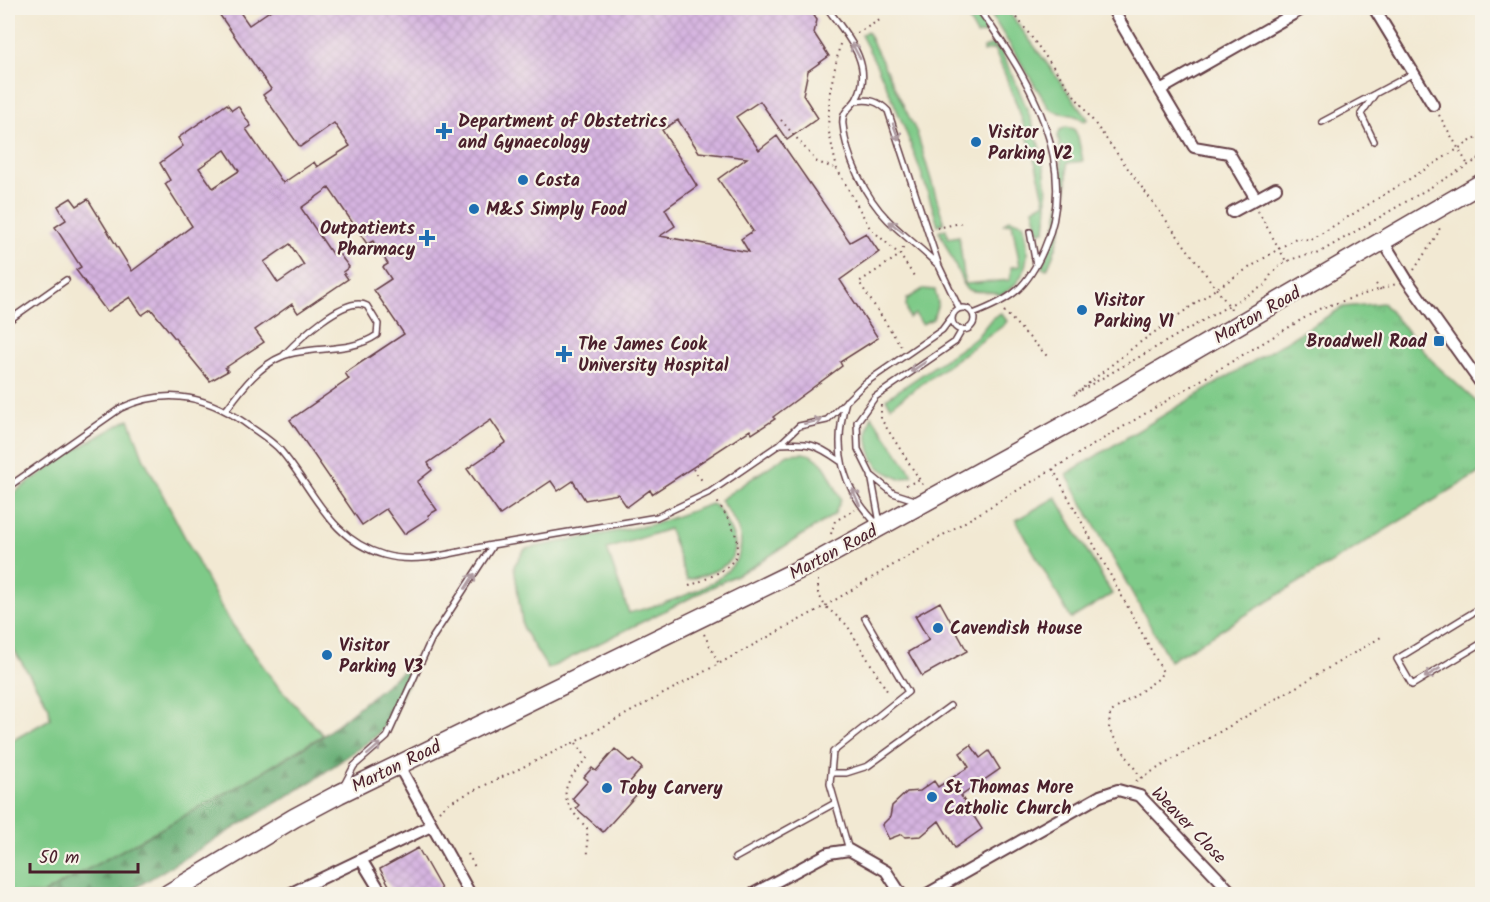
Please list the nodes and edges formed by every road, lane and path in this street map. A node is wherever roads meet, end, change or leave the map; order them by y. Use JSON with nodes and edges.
{"nodes":[{"id":1,"x":827,"y":8,"type":"edge"},
{"id":2,"x":978,"y":8,"type":"edge"},
{"id":3,"x":1010,"y":8,"type":"edge"},
{"id":4,"x":1304,"y":8,"type":"edge"},
{"id":5,"x":1374,"y":8,"type":"edge"},
{"id":6,"x":1117,"y":9,"type":"edge"},
{"id":7,"x":880,"y":20,"type":"dead end"},
{"id":8,"x":849,"y":39,"type":"junction"},
{"id":9,"x":1414,"y":73,"type":"junction"},
{"id":10,"x":1160,"y":90,"type":"junction"},
{"id":11,"x":1375,"y":94,"type":"junction"},
{"id":12,"x":856,"y":101,"type":"junction"},
{"id":13,"x":1433,"y":105,"type":"joint"},
{"id":14,"x":781,"y":120,"type":"dead end"},
{"id":15,"x":1322,"y":122,"type":"dead end"},
{"id":16,"x":828,"y":128,"type":"dead end"},
{"id":17,"x":1482,"y":134,"type":"edge"},
{"id":18,"x":1374,"y":141,"type":"dead end"},
{"id":19,"x":1458,"y":148,"type":"junction"},
{"id":20,"x":1482,"y":157,"type":"edge"},
{"id":21,"x":1468,"y":166,"type":"junction"},
{"id":22,"x":837,"y":169,"type":"dead end"},
{"id":23,"x":1482,"y":183,"type":"edge"},
{"id":24,"x":1276,"y":188,"type":"dead end"},
{"id":25,"x":1254,"y":200,"type":"junction"},
{"id":26,"x":1232,"y":212,"type":"dead end"},
{"id":27,"x":1440,"y":230,"type":"dead end"},
{"id":28,"x":1030,"y":232,"type":"dead end"},
{"id":29,"x":1383,"y":241,"type":"junction"},
{"id":30,"x":1280,"y":250,"type":"junction"},
{"id":31,"x":1286,"y":261,"type":"junction"},
{"id":32,"x":939,"y":266,"type":"junction"},
{"id":33,"x":1036,"y":267,"type":"junction"},
{"id":34,"x":916,"y":279,"type":"dead end"},
{"id":35,"x":66,"y":280,"type":"dead end"},
{"id":36,"x":1407,"y":280,"type":"junction"},
{"id":37,"x":1376,"y":284,"type":"dead end"},
{"id":38,"x":1217,"y":288,"type":"junction"},
{"id":39,"x":1380,"y":289,"type":"junction"},
{"id":40,"x":1383,"y":293,"type":"dead end"},
{"id":41,"x":999,"y":304,"type":"junction"},
{"id":42,"x":1228,"y":305,"type":"junction"},
{"id":43,"x":959,"y":308,"type":"junction"},
{"id":44,"x":973,"y":314,"type":"junction"},
{"id":45,"x":951,"y":318,"type":"junction"},
{"id":46,"x":8,"y":321,"type":"edge"},
{"id":47,"x":1242,"y":324,"type":"junction"},
{"id":48,"x":962,"y":330,"type":"junction"},
{"id":49,"x":901,"y":346,"type":"dead end"},
{"id":50,"x":283,"y":356,"type":"junction"},
{"id":51,"x":1047,"y":356,"type":"dead end"},
{"id":52,"x":1482,"y":385,"type":"edge"},
{"id":53,"x":875,"y":397,"type":"junction"},
{"id":54,"x":847,"y":400,"type":"junction"},
{"id":55,"x":226,"y":410,"type":"junction"},
{"id":56,"x":780,"y":444,"type":"junction"},
{"id":57,"x":840,"y":461,"type":"junction"},
{"id":58,"x":693,"y":469,"type":"dead end"},
{"id":59,"x":1053,"y":469,"type":"junction"},
{"id":60,"x":871,"y":474,"type":"junction"},
{"id":61,"x":920,"y":480,"type":"junction"},
{"id":62,"x":8,"y":487,"type":"edge"},
{"id":63,"x":710,"y":492,"type":"junction"},
{"id":64,"x":891,"y":492,"type":"junction"},
{"id":65,"x":927,"y":499,"type":"junction"},
{"id":66,"x":861,"y":507,"type":"junction"},
{"id":67,"x":880,"y":527,"type":"junction"},
{"id":68,"x":493,"y":545,"type":"junction"},
{"id":69,"x":823,"y":558,"type":"junction"},
{"id":70,"x":689,"y":586,"type":"dead end"},
{"id":71,"x":825,"y":606,"type":"junction"},
{"id":72,"x":1482,"y":609,"type":"edge"},
{"id":73,"x":866,"y":618,"type":"dead end"},
{"id":74,"x":698,"y":621,"type":"junction"},
{"id":75,"x":1383,"y":636,"type":"dead end"},
{"id":76,"x":1482,"y":644,"type":"edge"},
{"id":77,"x":719,"y":665,"type":"junction"},
{"id":78,"x":895,"y":705,"type":"junction"},
{"id":79,"x":950,"y":706,"type":"dead end"},
{"id":80,"x":575,"y":742,"type":"junction"},
{"id":81,"x":399,"y":766,"type":"junction"},
{"id":82,"x":831,"y":773,"type":"junction"},
{"id":83,"x":1141,"y":778,"type":"junction"},
{"id":84,"x":1126,"y":792,"type":"junction"},
{"id":85,"x":339,"y":794,"type":"junction"},
{"id":86,"x":835,"y":802,"type":"junction"},
{"id":87,"x":431,"y":826,"type":"junction"},
{"id":88,"x":849,"y":850,"type":"junction"},
{"id":89,"x":468,"y":854,"type":"dead end"},
{"id":90,"x":588,"y":857,"type":"dead end"},
{"id":91,"x":735,"y":858,"type":"dead end"},
{"id":92,"x":362,"y":861,"type":"junction"},
{"id":93,"x":476,"y":869,"type":"dead end"},
{"id":94,"x":168,"y":894,"type":"edge"},
{"id":95,"x":289,"y":894,"type":"edge"},
{"id":96,"x":382,"y":894,"type":"edge"},
{"id":97,"x":470,"y":894,"type":"edge"},
{"id":98,"x":753,"y":894,"type":"edge"},
{"id":99,"x":901,"y":894,"type":"edge"},
{"id":100,"x":927,"y":894,"type":"edge"},
{"id":101,"x":1233,"y":894,"type":"edge"}],
"edges":[{"from":1,"to":8,"type":"lane"},
{"from":2,"to":33,"type":"lane"},
{"from":3,"to":38,"type":"path"},
{"from":4,"to":10,"type":"street"},
{"from":5,"to":9,"type":"street"},
{"from":6,"to":10,"type":"street"},
{"from":7,"to":8,"type":"path"},
{"from":12,"to":8,"type":"lane","one_way":true},
{"from":8,"to":16,"type":"path"},
{"from":9,"to":11,"type":"lane"},
{"from":9,"to":13,"type":"street"},
{"from":10,"to":25,"type":"street"},
{"from":11,"to":15,"type":"lane"},
{"from":11,"to":18,"type":"lane"},
{"from":12,"to":32,"type":"lane","one_way":true},
{"from":32,"to":12,"type":"lane","one_way":true},
{"from":13,"to":19,"type":"path"},
{"from":14,"to":22,"type":"path"},
{"from":17,"to":19,"type":"path"},
{"from":19,"to":21,"type":"path"},
{"from":19,"to":30,"type":"path"},
{"from":20,"to":21,"type":"path"},
{"from":21,"to":31,"type":"path"},
{"from":23,"to":29,"type":"main road","name":"Marton Road"},
{"from":24,"to":25,"type":"street"},
{"from":25,"to":26,"type":"street"},
{"from":25,"to":30,"type":"path"},
{"from":27,"to":36,"type":"path"},
{"from":28,"to":33,"type":"lane"},
{"from":29,"to":36,"type":"street"},
{"from":29,"to":47,"type":"main road","name":"Marton Road"},
{"from":30,"to":31,"type":"path"},
{"from":30,"to":38,"type":"path"},
{"from":31,"to":42,"type":"path"},
{"from":32,"to":43,"type":"lane"},
{"from":33,"to":41,"type":"lane"},
{"from":34,"to":49,"type":"path"},
{"from":35,"to":46,"type":"lane"},
{"from":36,"to":39,"type":"path"},
{"from":36,"to":52,"type":"street"},
{"from":37,"to":39,"type":"path"},
{"from":38,"to":42,"type":"path"},
{"from":38,"to":42,"type":"path"},
{"from":39,"to":40,"type":"path"},
{"from":39,"to":59,"type":"path"},
{"from":41,"to":44,"type":"lane"},
{"from":41,"to":51,"type":"path"},
{"from":42,"to":47,"type":"path"},
{"from":43,"to":44,"type":"lane"},
{"from":43,"to":45,"type":"lane"},
{"from":44,"to":48,"type":"lane"},
{"from":45,"to":48,"type":"lane"},
{"from":45,"to":54,"type":"lane"},
{"from":47,"to":65,"type":"main road","name":"Marton Road"},
{"from":48,"to":53,"type":"lane","one_way":true},
{"from":50,"to":50,"type":"lane"},
{"from":50,"to":55,"type":"lane"},
{"from":53,"to":60,"type":"lane"},
{"from":53,"to":61,"type":"path"},
{"from":56,"to":54,"type":"lane","one_way":true},
{"from":54,"to":57,"type":"lane"},
{"from":55,"to":62,"type":"lane"},
{"from":55,"to":68,"type":"lane"},
{"from":56,"to":57,"type":"lane"},
{"from":56,"to":63,"type":"lane"},
{"from":66,"to":57,"type":"lane","one_way":true},
{"from":58,"to":63,"type":"path"},
{"from":59,"to":71,"type":"path"},
{"from":59,"to":83,"type":"path"},
{"from":60,"to":64,"type":"lane"},
{"from":60,"to":67,"type":"lane"},
{"from":61,"to":64,"type":"path"},
{"from":61,"to":65,"type":"path"},
{"from":63,"to":68,"type":"lane"},
{"from":63,"to":70,"type":"path"},
{"from":64,"to":65,"type":"lane"},
{"from":65,"to":67,"type":"main road","name":"Marton Road"},
{"from":66,"to":67,"type":"lane"},
{"from":66,"to":69,"type":"path"},
{"from":67,"to":69,"type":"main road","name":"Marton Road"},
{"from":85,"to":68,"type":"lane","one_way":true},
{"from":69,"to":71,"type":"path"},
{"from":69,"to":74,"type":"main road","name":"Marton Road"},
{"from":71,"to":77,"type":"path"},
{"from":71,"to":78,"type":"path"},
{"from":76,"to":72,"type":"lane","one_way":true},
{"from":73,"to":78,"type":"lane"},
{"from":74,"to":77,"type":"path"},
{"from":74,"to":81,"type":"main road","name":"Marton Road"},
{"from":75,"to":83,"type":"path"},
{"from":77,"to":80,"type":"path"},
{"from":78,"to":82,"type":"lane"},
{"from":79,"to":82,"type":"lane"},
{"from":80,"to":87,"type":"path"},
{"from":80,"to":90,"type":"path"},
{"from":81,"to":85,"type":"main road","name":"Marton Road"},
{"from":81,"to":87,"type":"street"},
{"from":82,"to":86,"type":"lane"},
{"from":83,"to":84,"type":"path"},
{"from":84,"to":100,"type":"street","name":"Weaver Close"},
{"from":84,"to":101,"type":"street","name":"Weaver Close"},
{"from":85,"to":94,"type":"main road","name":"Marton Road"},
{"from":86,"to":88,"type":"lane"},
{"from":86,"to":91,"type":"lane"},
{"from":87,"to":92,"type":"street"},
{"from":87,"to":97,"type":"street"},
{"from":88,"to":98,"type":"street"},
{"from":88,"to":99,"type":"street"},
{"from":89,"to":93,"type":"path"},
{"from":92,"to":95,"type":"street"},
{"from":92,"to":96,"type":"street"}]}
